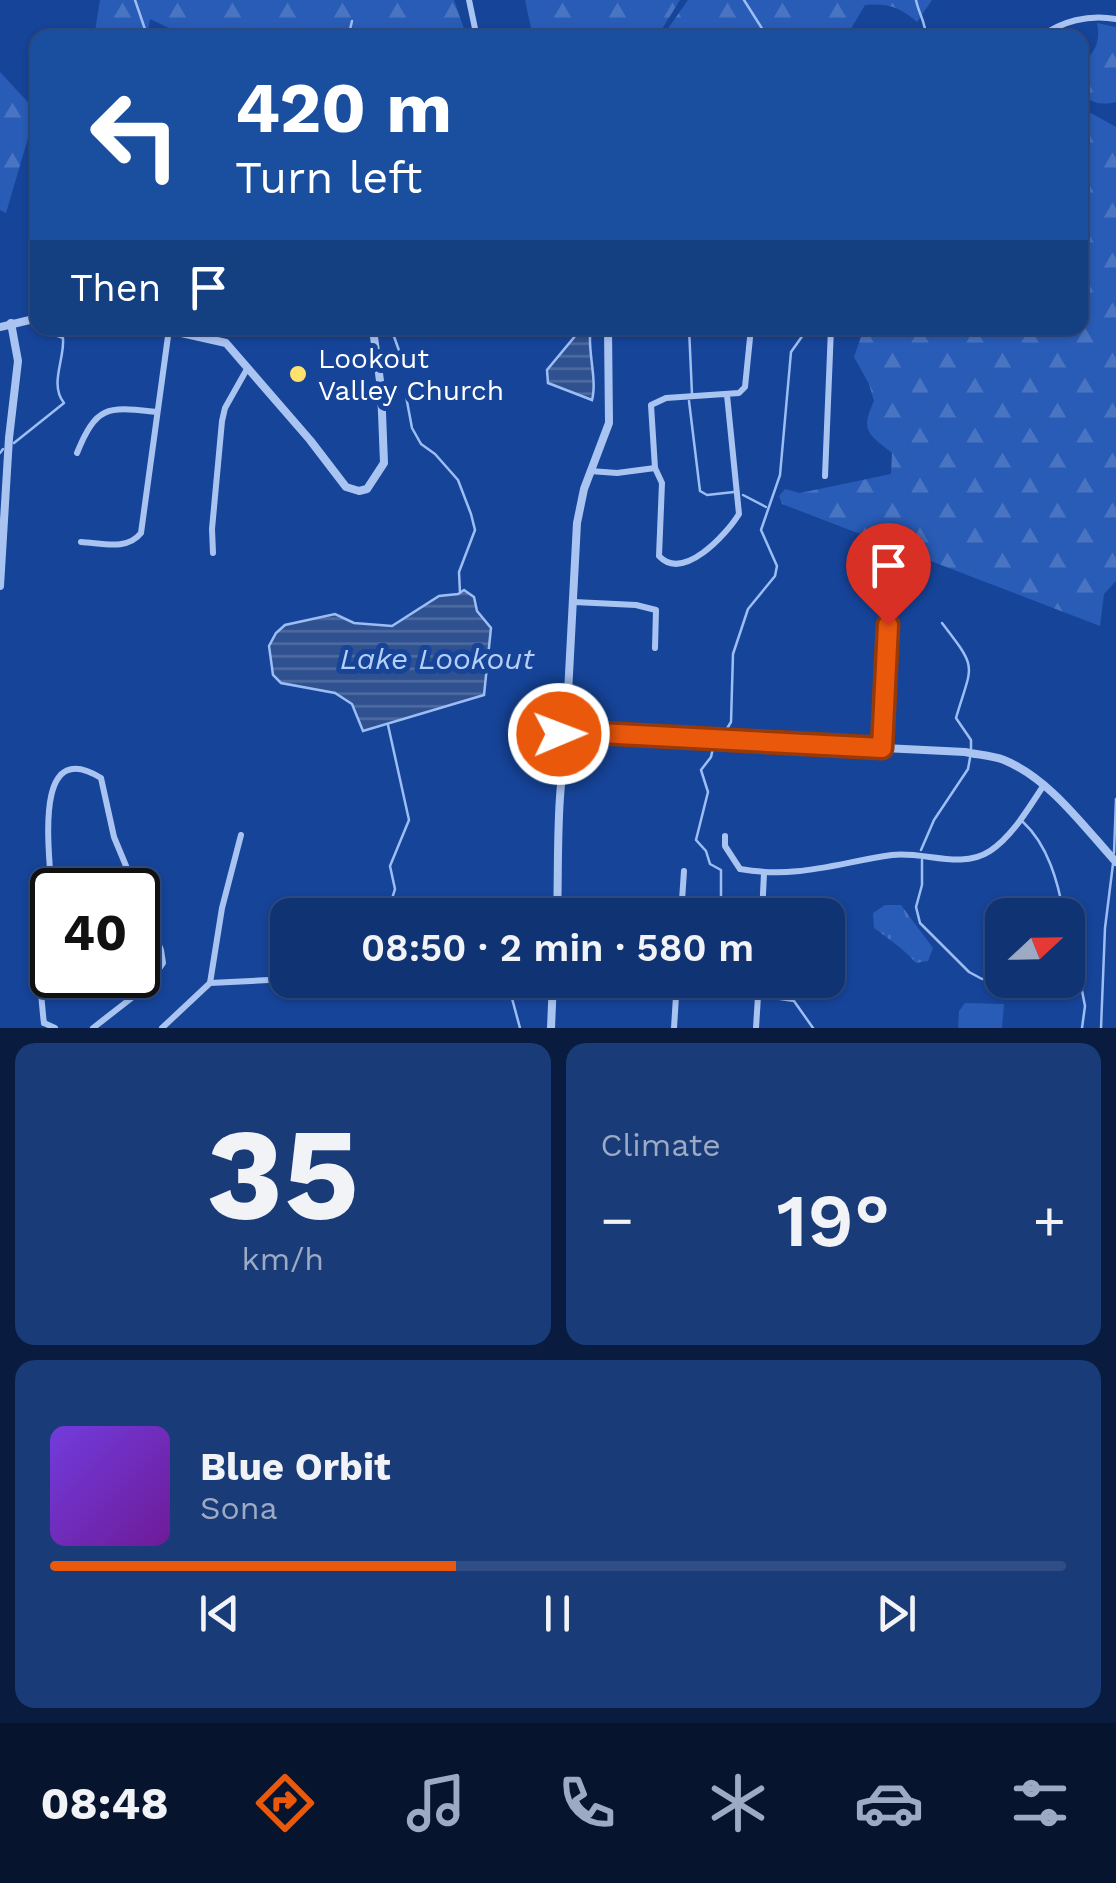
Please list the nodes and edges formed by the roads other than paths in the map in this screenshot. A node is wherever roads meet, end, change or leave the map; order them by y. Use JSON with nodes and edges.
{"nodes":[{"id":1,"x":469,"y":0,"type":"edge"},
{"id":2,"x":1116,"y":20,"type":"edge"},
{"id":3,"x":476,"y":30,"type":"edge"},
{"id":4,"x":1054,"y":30,"type":"edge"},
{"id":5,"x":30,"y":320,"type":"edge"},
{"id":6,"x":11,"y":324,"type":"junction"},
{"id":7,"x":0,"y":326,"type":"edge"},
{"id":8,"x":163,"y":335,"type":"edge"},
{"id":9,"x":193,"y":335,"type":"edge"},
{"id":10,"x":374,"y":335,"type":"edge"},
{"id":11,"x":608,"y":335,"type":"edge"},
{"id":12,"x":750,"y":335,"type":"edge"},
{"id":13,"x":832,"y":335,"type":"edge"},
{"id":14,"x":248,"y":369,"type":"junction"},
{"id":15,"x":727,"y":395,"type":"junction"},
{"id":16,"x":157,"y":412,"type":"junction"},
{"id":17,"x":77,"y":453,"type":"dead end"},
{"id":18,"x":655,"y":468,"type":"junction"},
{"id":19,"x":590,"y":471,"type":"junction"},
{"id":20,"x":825,"y":476,"type":"dead end"},
{"id":21,"x":82,"y":542,"type":"dead end"},
{"id":22,"x":213,"y":552,"type":"dead end"},
{"id":23,"x":0,"y":586,"type":"edge"},
{"id":24,"x":574,"y":602,"type":"junction"},
{"id":25,"x":888,"y":625,"type":"dead end"},
{"id":26,"x":654,"y":648,"type":"dead end"},
{"id":27,"x":570,"y":731,"type":"junction"},
{"id":28,"x":882,"y":748,"type":"junction"},
{"id":29,"x":1044,"y":785,"type":"junction"},
{"id":30,"x":241,"y":834,"type":"dead end"},
{"id":31,"x":725,"y":836,"type":"dead end"},
{"id":32,"x":1116,"y":862,"type":"edge"},
{"id":33,"x":47,"y":868,"type":"edge"},
{"id":34,"x":126,"y":868,"type":"edge"},
{"id":35,"x":684,"y":871,"type":"dead end"},
{"id":36,"x":764,"y":873,"type":"junction"},
{"id":37,"x":558,"y":898,"type":"edge"},
{"id":38,"x":682,"y":898,"type":"edge"},
{"id":39,"x":763,"y":898,"type":"edge"},
{"id":40,"x":270,"y":980,"type":"edge"},
{"id":41,"x":210,"y":984,"type":"junction"},
{"id":42,"x":42,"y":998,"type":"edge"},
{"id":43,"x":131,"y":998,"type":"edge"},
{"id":44,"x":552,"y":998,"type":"edge"},
{"id":45,"x":676,"y":998,"type":"edge"},
{"id":46,"x":758,"y":998,"type":"edge"},
{"id":47,"x":42,"y":1025,"type":"edge"},
{"id":48,"x":56,"y":1028,"type":"edge"},
{"id":49,"x":93,"y":1028,"type":"edge"},
{"id":50,"x":162,"y":1028,"type":"edge"},
{"id":51,"x":551,"y":1028,"type":"edge"},
{"id":52,"x":674,"y":1028,"type":"edge"},
{"id":53,"x":756,"y":1028,"type":"edge"}],
"edges":[{"from":1,"to":3,"type":"street"},
{"from":2,"to":4,"type":"street"},
{"from":5,"to":6,"type":"street"},
{"from":6,"to":7,"type":"street"},
{"from":6,"to":23,"type":"street"},
{"from":8,"to":16,"type":"street"},
{"from":9,"to":14,"type":"street"},
{"from":10,"to":14,"type":"street"},
{"from":11,"to":19,"type":"street"},
{"from":12,"to":15,"type":"street"},
{"from":13,"to":20,"type":"street"},
{"from":14,"to":22,"type":"street"},
{"from":15,"to":18,"type":"street"},
{"from":15,"to":18,"type":"street"},
{"from":16,"to":17,"type":"street"},
{"from":16,"to":21,"type":"street"},
{"from":18,"to":19,"type":"street"},
{"from":19,"to":24,"type":"street"},
{"from":24,"to":26,"type":"street"},
{"from":24,"to":27,"type":"street"},
{"from":25,"to":28,"type":"street"},
{"from":27,"to":28,"type":"street"},
{"from":27,"to":37,"type":"street"},
{"from":28,"to":29,"type":"street"},
{"from":29,"to":32,"type":"street"},
{"from":29,"to":36,"type":"street"},
{"from":30,"to":41,"type":"street"},
{"from":31,"to":36,"type":"street"},
{"from":33,"to":34,"type":"street"},
{"from":35,"to":38,"type":"street"},
{"from":36,"to":39,"type":"street"},
{"from":40,"to":41,"type":"street"},
{"from":41,"to":50,"type":"street"},
{"from":42,"to":47,"type":"street"},
{"from":43,"to":49,"type":"street"},
{"from":44,"to":51,"type":"street"},
{"from":45,"to":52,"type":"street"},
{"from":46,"to":53,"type":"street"},
{"from":47,"to":48,"type":"street"}]}
